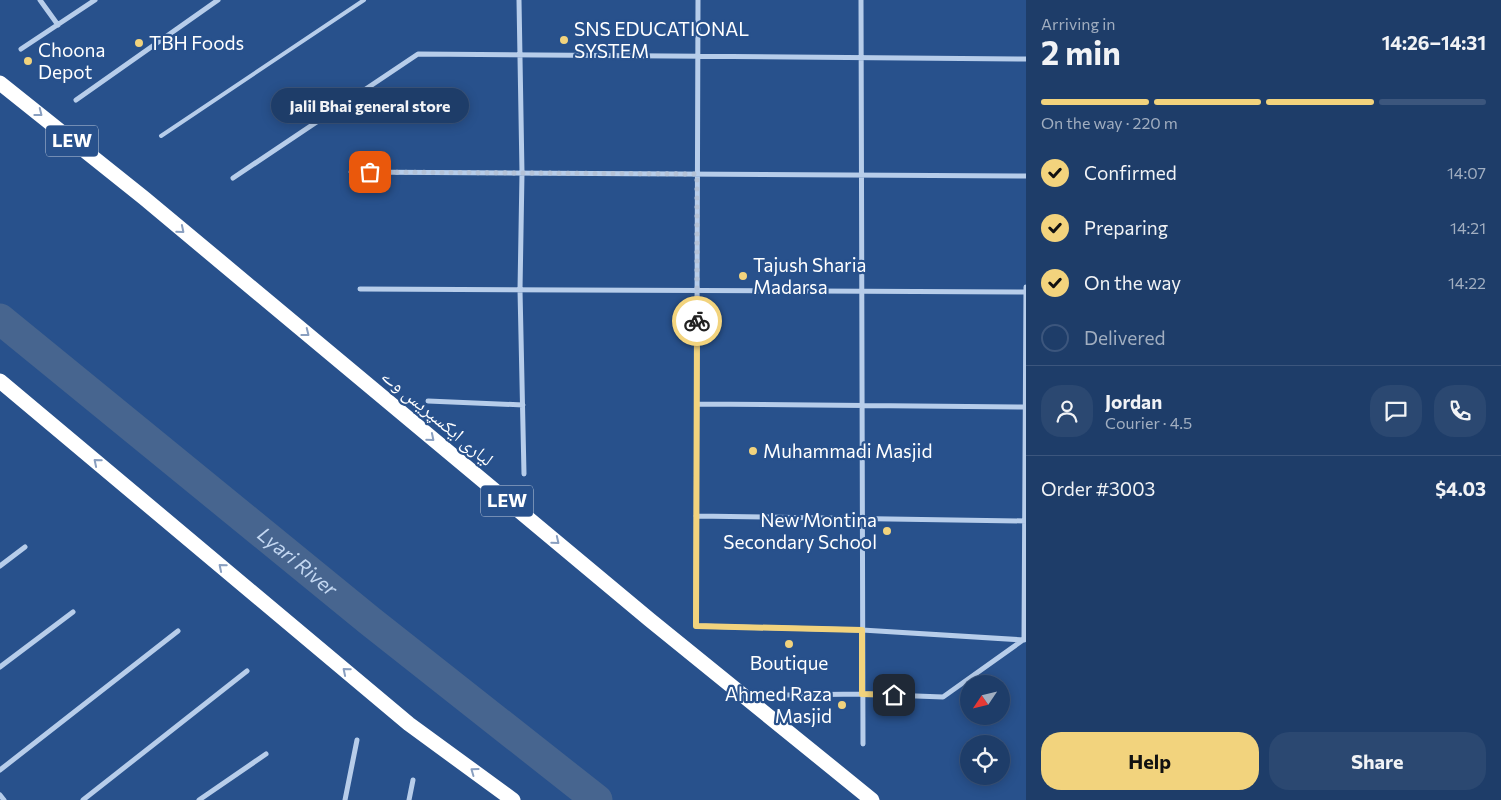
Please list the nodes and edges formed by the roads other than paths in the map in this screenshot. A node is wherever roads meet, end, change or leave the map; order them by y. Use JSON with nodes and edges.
{"nodes":[{"id":1,"x":40,"y":0,"type":"edge"},
{"id":2,"x":95,"y":0,"type":"edge"},
{"id":3,"x":218,"y":0,"type":"edge"},
{"id":4,"x":364,"y":0,"type":"edge"},
{"id":5,"x":519,"y":0,"type":"edge"},
{"id":6,"x":698,"y":0,"type":"edge"},
{"id":7,"x":861,"y":0,"type":"edge"},
{"id":8,"x":58,"y":25,"type":"junction"},
{"id":9,"x":21,"y":49,"type":"dead end"},
{"id":10,"x":520,"y":55,"type":"junction"},
{"id":11,"x":698,"y":56,"type":"junction"},
{"id":12,"x":861,"y":58,"type":"junction"},
{"id":13,"x":1026,"y":59,"type":"edge"},
{"id":14,"x":0,"y":83,"type":"edge"},
{"id":15,"x":76,"y":100,"type":"dead end"},
{"id":16,"x":161,"y":136,"type":"dead end"},
{"id":17,"x":351,"y":172,"type":"dead end"},
{"id":18,"x":522,"y":173,"type":"junction"},
{"id":19,"x":697,"y":174,"type":"junction"},
{"id":20,"x":861,"y":175,"type":"junction"},
{"id":21,"x":1026,"y":176,"type":"edge"},
{"id":22,"x":233,"y":178,"type":"dead end"},
{"id":23,"x":1026,"y":287,"type":"edge"},
{"id":24,"x":360,"y":289,"type":"dead end"},
{"id":25,"x":520,"y":290,"type":"junction"},
{"id":26,"x":697,"y":290,"type":"junction"},
{"id":27,"x":861,"y":291,"type":"junction"},
{"id":28,"x":1026,"y":292,"type":"edge"},
{"id":29,"x":0,"y":381,"type":"edge"},
{"id":30,"x":428,"y":401,"type":"dead end"},
{"id":31,"x":696,"y":404,"type":"junction"},
{"id":32,"x":523,"y":405,"type":"junction"},
{"id":33,"x":862,"y":406,"type":"junction"},
{"id":34,"x":1026,"y":407,"type":"edge"},
{"id":35,"x":524,"y":474,"type":"dead end"},
{"id":36,"x":696,"y":516,"type":"junction"},
{"id":37,"x":862,"y":518,"type":"junction"},
{"id":38,"x":1025,"y":521,"type":"edge"},
{"id":39,"x":25,"y":547,"type":"dead end"},
{"id":40,"x":0,"y":566,"type":"edge"},
{"id":41,"x":73,"y":612,"type":"dead end"},
{"id":42,"x":862,"y":630,"type":"junction"},
{"id":43,"x":178,"y":631,"type":"dead end"},
{"id":44,"x":1024,"y":640,"type":"junction"},
{"id":45,"x":0,"y":667,"type":"edge"},
{"id":46,"x":247,"y":671,"type":"dead end"},
{"id":47,"x":862,"y":694,"type":"junction"},
{"id":48,"x":787,"y":695,"type":"dead end"},
{"id":49,"x":356,"y":740,"type":"dead end"},
{"id":50,"x":863,"y":744,"type":"dead end"},
{"id":51,"x":266,"y":754,"type":"dead end"},
{"id":52,"x":0,"y":770,"type":"edge"},
{"id":53,"x":413,"y":780,"type":"dead end"},
{"id":54,"x":0,"y":795,"type":"edge"},
{"id":55,"x":4,"y":800,"type":"edge"},
{"id":56,"x":84,"y":800,"type":"edge"},
{"id":57,"x":199,"y":800,"type":"edge"},
{"id":58,"x":345,"y":800,"type":"edge"},
{"id":59,"x":409,"y":800,"type":"edge"},
{"id":60,"x":514,"y":800,"type":"edge"},
{"id":61,"x":872,"y":800,"type":"edge"}],
"edges":[{"from":1,"to":8,"type":"street"},
{"from":2,"to":8,"type":"street"},
{"from":3,"to":15,"type":"street"},
{"from":4,"to":16,"type":"lane"},
{"from":5,"to":10,"type":"street"},
{"from":6,"to":11,"type":"street"},
{"from":7,"to":12,"type":"street"},
{"from":8,"to":9,"type":"street"},
{"from":10,"to":11,"type":"street"},
{"from":10,"to":18,"type":"street"},
{"from":10,"to":22,"type":"street"},
{"from":11,"to":12,"type":"street"},
{"from":11,"to":19,"type":"street"},
{"from":12,"to":13,"type":"street"},
{"from":12,"to":20,"type":"street"},
{"from":14,"to":61,"type":"highway","name":"لیاری ایکسپریس وے","number":"LEW","one_way":true},
{"from":17,"to":18,"type":"street"},
{"from":18,"to":19,"type":"street"},
{"from":18,"to":25,"type":"street"},
{"from":19,"to":20,"type":"street"},
{"from":19,"to":26,"type":"street"},
{"from":20,"to":21,"type":"street"},
{"from":20,"to":27,"type":"street"},
{"from":23,"to":28,"type":"street"},
{"from":24,"to":25,"type":"street"},
{"from":25,"to":26,"type":"street"},
{"from":25,"to":32,"type":"street"},
{"from":26,"to":27,"type":"street"},
{"from":26,"to":31,"type":"street"},
{"from":27,"to":28,"type":"street"},
{"from":27,"to":33,"type":"street"},
{"from":28,"to":34,"type":"street"},
{"from":60,"to":29,"type":"highway","one_way":true},
{"from":30,"to":32,"type":"street"},
{"from":31,"to":33,"type":"street"},
{"from":31,"to":36,"type":"street"},
{"from":32,"to":35,"type":"street"},
{"from":33,"to":34,"type":"street"},
{"from":33,"to":37,"type":"street"},
{"from":34,"to":38,"type":"street"},
{"from":36,"to":37,"type":"street"},
{"from":36,"to":42,"type":"street"},
{"from":37,"to":38,"type":"street"},
{"from":37,"to":42,"type":"street"},
{"from":38,"to":44,"type":"street"},
{"from":39,"to":40,"type":"street"},
{"from":41,"to":45,"type":"street"},
{"from":42,"to":44,"type":"street"},
{"from":42,"to":47,"type":"street"},
{"from":43,"to":52,"type":"street"},
{"from":44,"to":47,"type":"street"},
{"from":46,"to":56,"type":"street"},
{"from":47,"to":48,"type":"street"},
{"from":47,"to":50,"type":"street"},
{"from":49,"to":58,"type":"street"},
{"from":51,"to":57,"type":"street"},
{"from":53,"to":59,"type":"street"},
{"from":54,"to":55,"type":"street"}]}
